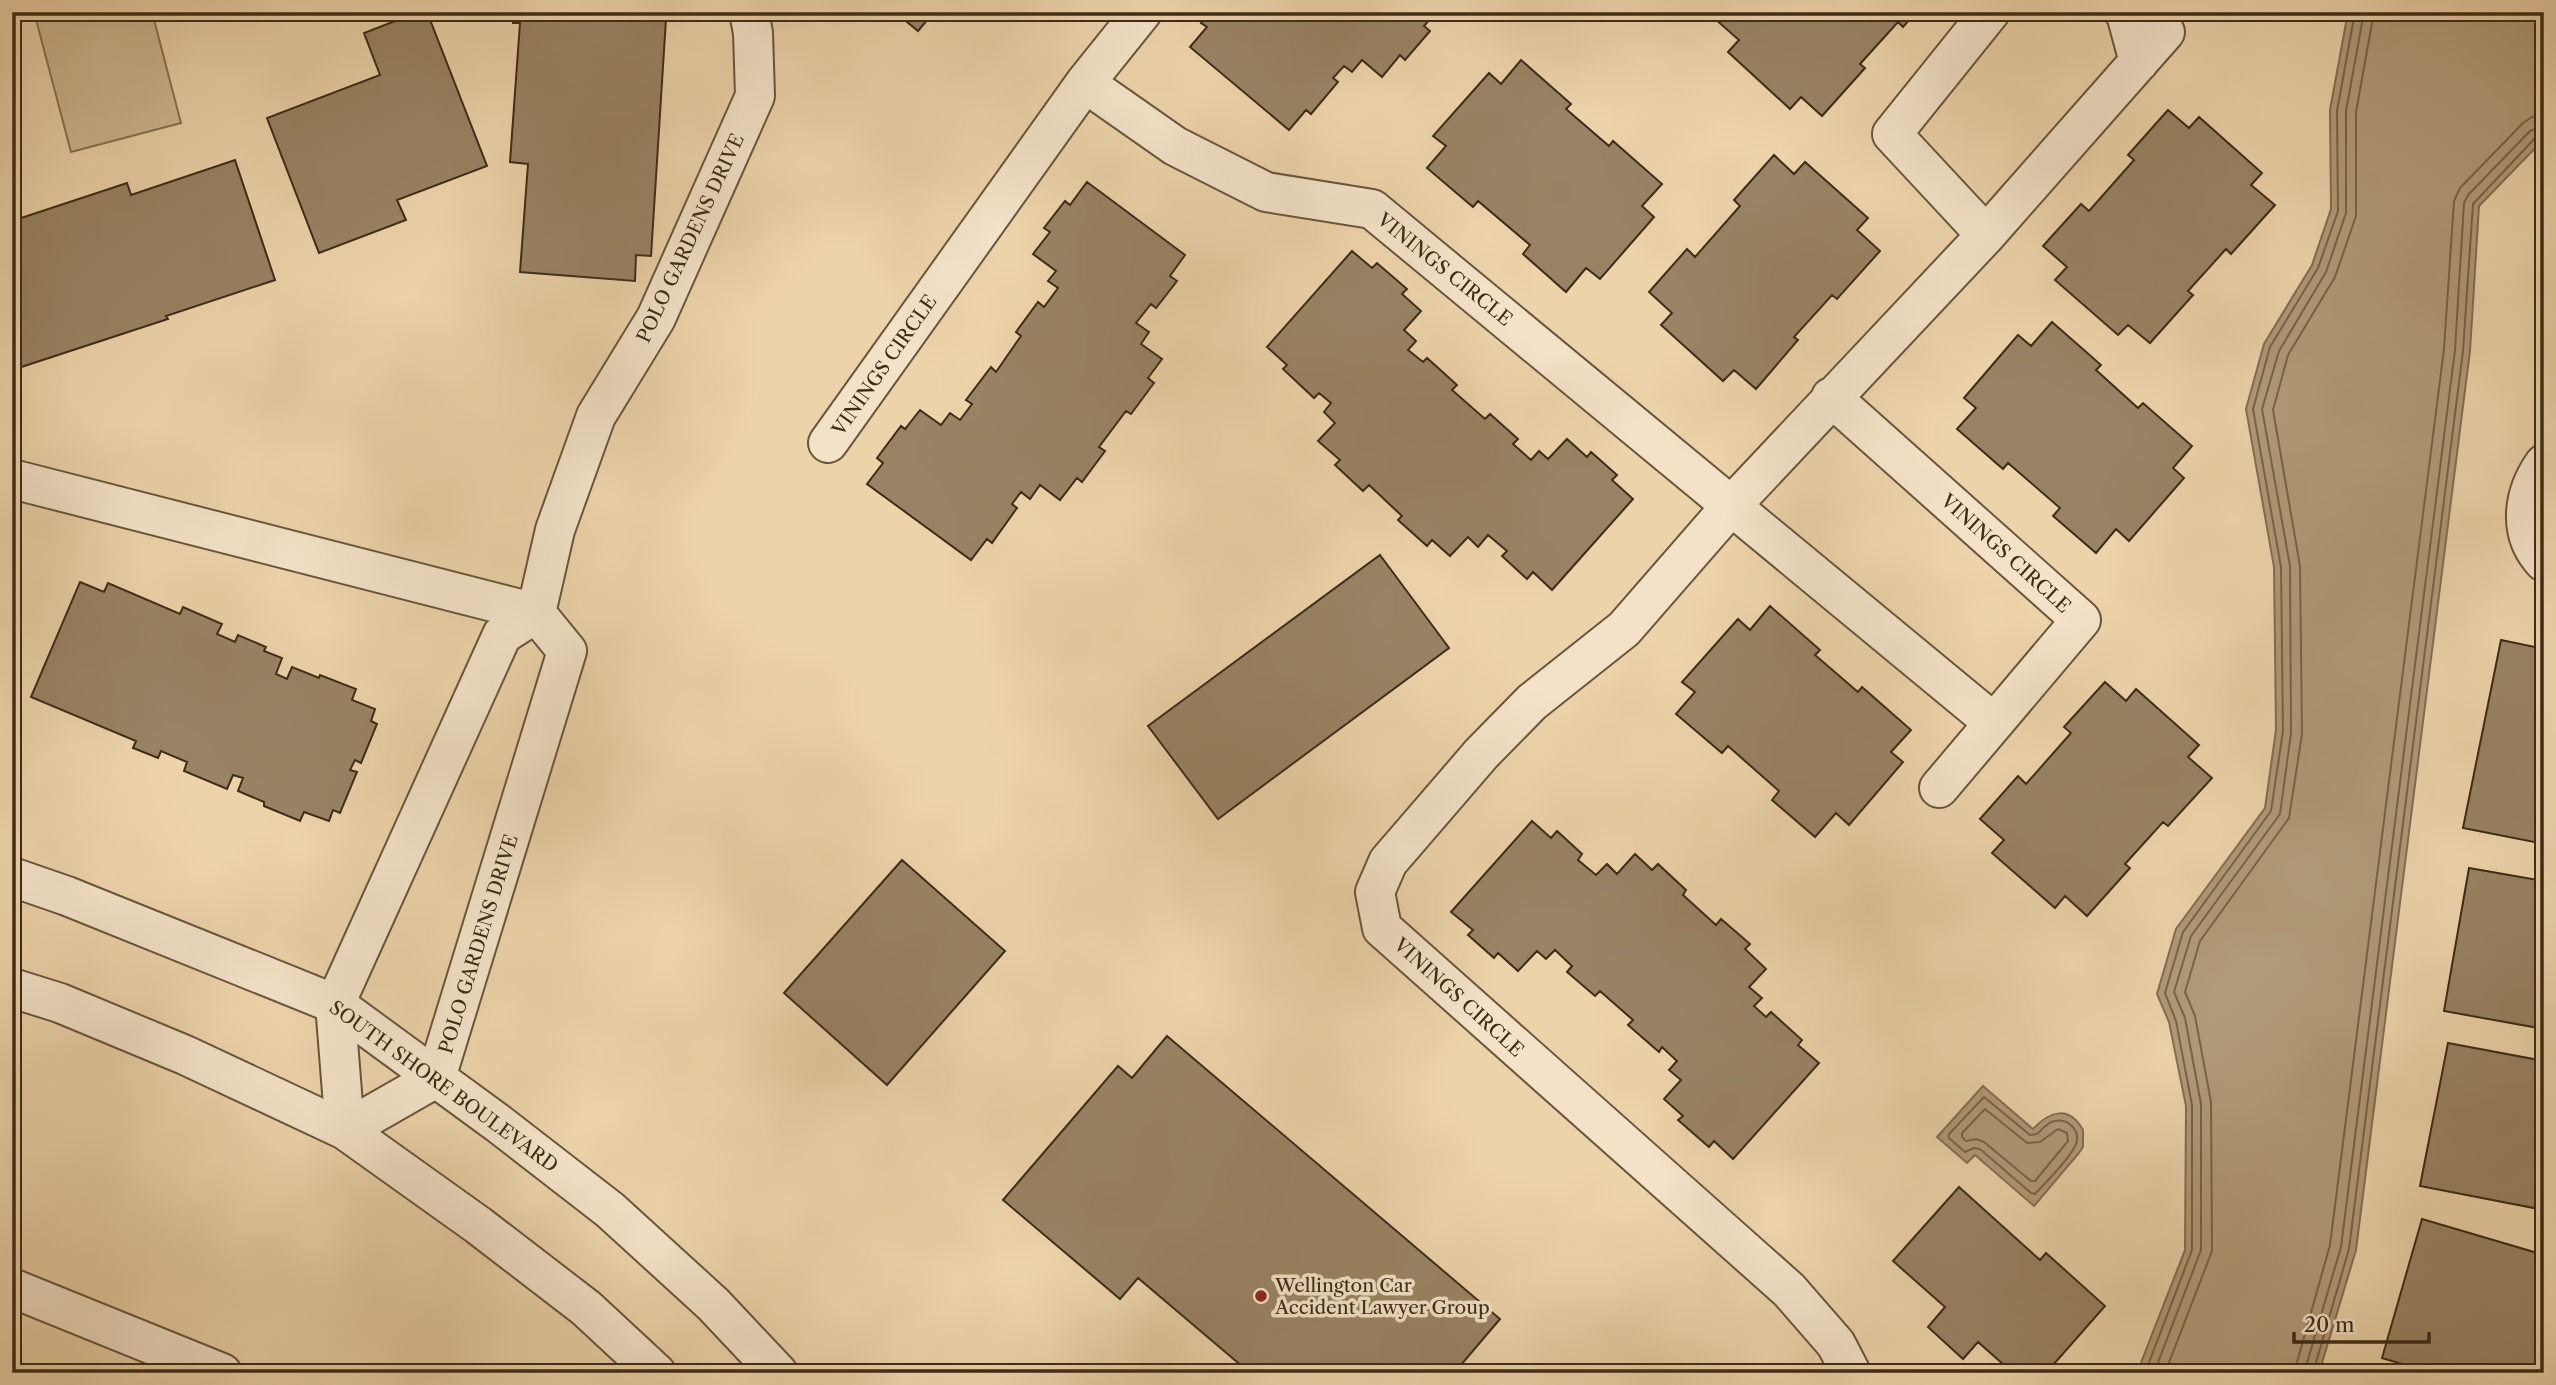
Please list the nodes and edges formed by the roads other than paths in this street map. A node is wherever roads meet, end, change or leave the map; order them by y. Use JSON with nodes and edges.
{"nodes":[{"id":1,"x":749,"y":12,"type":"edge"},
{"id":2,"x":1142,"y":12,"type":"edge"},
{"id":3,"x":1990,"y":12,"type":"edge"},
{"id":4,"x":2124,"y":12,"type":"edge"},
{"id":5,"x":2165,"y":32,"type":"dead end"},
{"id":6,"x":2138,"y":62,"type":"junction"},
{"id":7,"x":1085,"y":83,"type":"junction"},
{"id":8,"x":1986,"y":235,"type":"junction"},
{"id":9,"x":1831,"y":397,"type":"junction"},
{"id":10,"x":828,"y":443,"type":"dead end"},
{"id":11,"x":2544,"y":464,"type":"edge"},
{"id":12,"x":12,"y":479,"type":"edge"},
{"id":13,"x":1732,"y":505,"type":"junction"},
{"id":14,"x":2544,"y":562,"type":"edge"},
{"id":15,"x":536,"y":614,"type":"junction"},
{"id":16,"x":1994,"y":723,"type":"junction"},
{"id":17,"x":1939,"y":788,"type":"dead end"},
{"id":18,"x":12,"y":877,"type":"edge"},
{"id":19,"x":12,"y":988,"type":"edge"},
{"id":20,"x":335,"y":1004,"type":"junction"},
{"id":21,"x":436,"y":1078,"type":"junction"},
{"id":22,"x":345,"y":1130,"type":"junction"},
{"id":23,"x":12,"y":1288,"type":"edge"},
{"id":24,"x":222,"y":1373,"type":"edge"},
{"id":25,"x":656,"y":1373,"type":"edge"},
{"id":26,"x":778,"y":1373,"type":"edge"},
{"id":27,"x":1851,"y":1373,"type":"edge"}],
"edges":[{"from":1,"to":15,"type":"street","name":"POLO GARDENS DRIVE"},
{"from":2,"to":7,"type":"street","name":"VININGS CIRCLE"},
{"from":3,"to":8,"type":"street"},
{"from":4,"to":6,"type":"street"},
{"from":5,"to":6,"type":"street","name":"VININGS CIRCLE"},
{"from":6,"to":8,"type":"street","name":"VININGS CIRCLE"},
{"from":7,"to":10,"type":"street","name":"VININGS CIRCLE"},
{"from":7,"to":13,"type":"street","name":"VININGS CIRCLE"},
{"from":8,"to":9,"type":"street","name":"VININGS CIRCLE"},
{"from":9,"to":13,"type":"street","name":"VININGS CIRCLE"},
{"from":9,"to":16,"type":"street","name":"VININGS CIRCLE"},
{"from":11,"to":14,"type":"street"},
{"from":12,"to":15,"type":"street"},
{"from":13,"to":16,"type":"street","name":"VININGS CIRCLE"},
{"from":13,"to":27,"type":"street","name":"VININGS CIRCLE"},
{"from":15,"to":20,"type":"street"},
{"from":15,"to":21,"type":"street","name":"POLO GARDENS DRIVE"},
{"from":16,"to":17,"type":"street","name":"VININGS CIRCLE"},
{"from":18,"to":20,"type":"street","name":"SOUTH SHORE BOULEVARD"},
{"from":19,"to":22,"type":"street"},
{"from":20,"to":21,"type":"street","name":"SOUTH SHORE BOULEVARD"},
{"from":20,"to":22,"type":"street"},
{"from":21,"to":22,"type":"street","name":"POLO GARDENS DRIVE"},
{"from":21,"to":26,"type":"street","name":"SOUTH SHORE BOULEVARD"},
{"from":22,"to":25,"type":"street"},
{"from":23,"to":24,"type":"street"}]}
